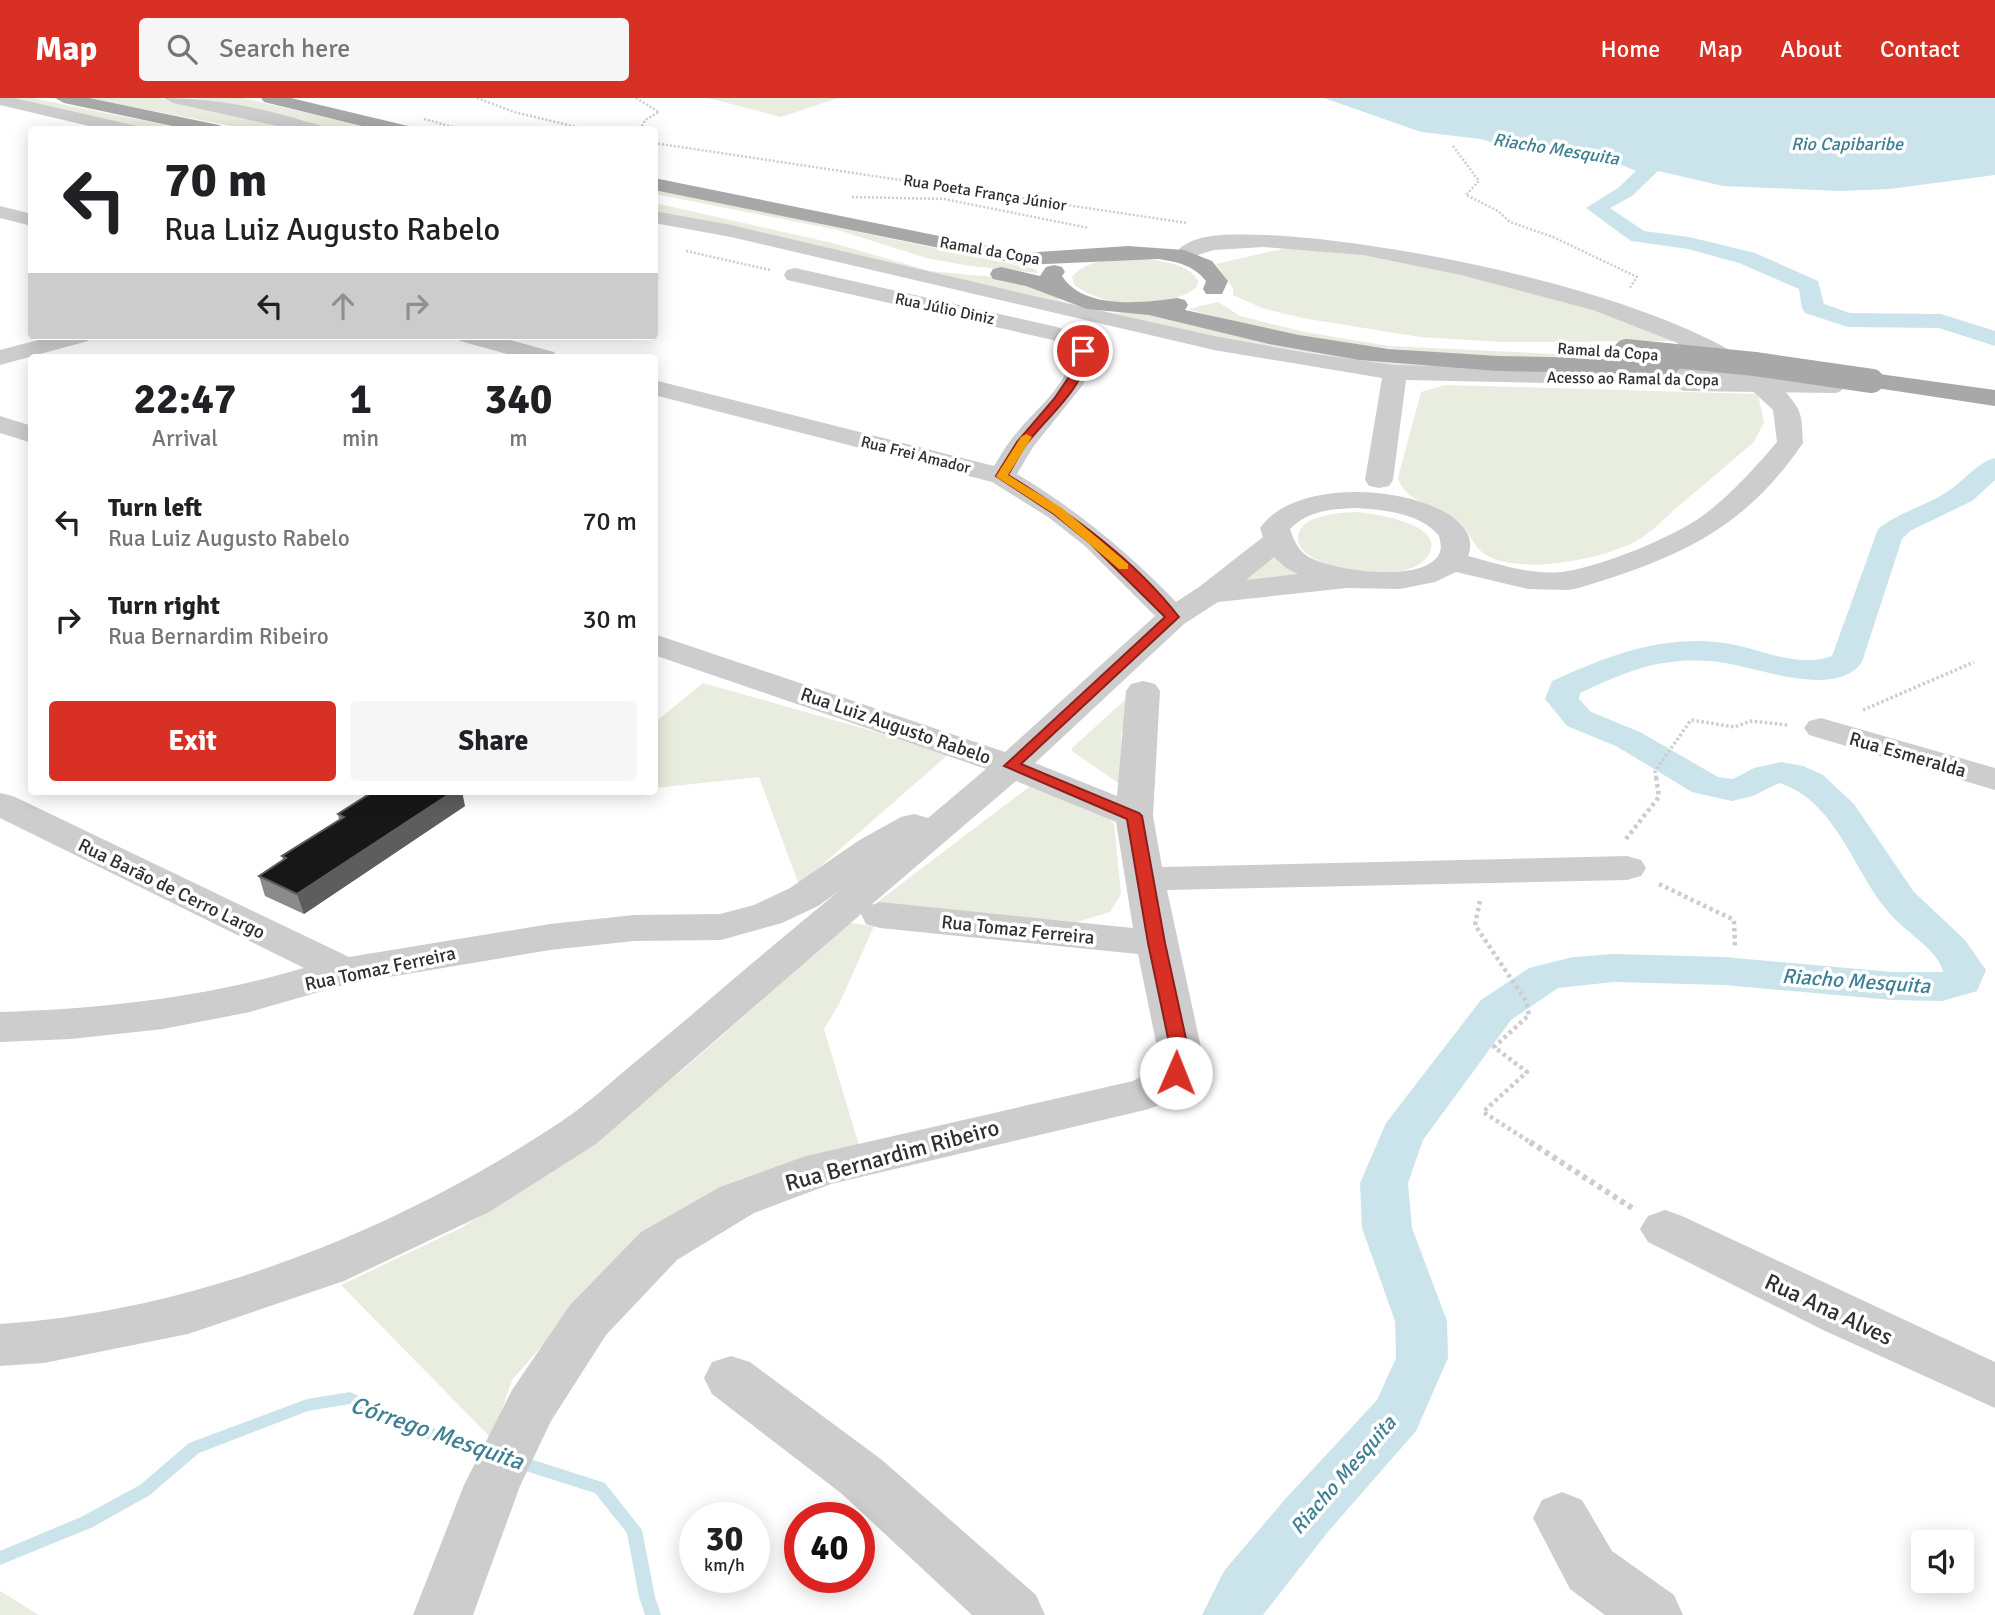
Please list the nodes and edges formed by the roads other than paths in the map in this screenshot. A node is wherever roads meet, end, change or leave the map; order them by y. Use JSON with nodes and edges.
{"nodes":[{"id":1,"x":64,"y":98,"type":"edge"},
{"id":2,"x":173,"y":98,"type":"edge"},
{"id":3,"x":270,"y":98,"type":"edge"},
{"id":4,"x":0,"y":100,"type":"edge"},
{"id":5,"x":114,"y":126,"type":"edge"},
{"id":6,"x":176,"y":126,"type":"edge"},
{"id":7,"x":304,"y":126,"type":"edge"},
{"id":8,"x":386,"y":126,"type":"edge"},
{"id":9,"x":658,"y":185,"type":"edge"},
{"id":10,"x":658,"y":197,"type":"edge"},
{"id":11,"x":28,"y":207,"type":"edge"},
{"id":12,"x":1,"y":212,"type":"edge"},
{"id":13,"x":658,"y":218,"type":"edge"},
{"id":14,"x":28,"y":219,"type":"edge"},
{"id":15,"x":1080,"y":257,"type":"junction"},
{"id":16,"x":1189,"y":259,"type":"junction"},
{"id":17,"x":795,"y":275,"type":"road end"},
{"id":18,"x":1063,"y":293,"type":"junction"},
{"id":19,"x":1233,"y":300,"type":"junction"},
{"id":20,"x":1150,"y":308,"type":"junction"},
{"id":21,"x":1093,"y":310,"type":"junction"},
{"id":22,"x":65,"y":340,"type":"edge"},
{"id":23,"x":483,"y":340,"type":"edge"},
{"id":24,"x":534,"y":354,"type":"edge"},
{"id":25,"x":0,"y":358,"type":"edge"},
{"id":26,"x":1395,"y":372,"type":"junction"},
{"id":27,"x":1683,"y":373,"type":"junction"},
{"id":28,"x":1872,"y":381,"type":"junction"},
{"id":29,"x":658,"y":388,"type":"edge"},
{"id":30,"x":1995,"y":398,"type":"edge"},
{"id":31,"x":0,"y":424,"type":"edge"},
{"id":32,"x":28,"y":434,"type":"edge"},
{"id":33,"x":1002,"y":476,"type":"junction"},
{"id":34,"x":1378,"y":480,"type":"junction"},
{"id":35,"x":1328,"y":500,"type":"junction"},
{"id":36,"x":1414,"y":509,"type":"junction"},
{"id":37,"x":1276,"y":541,"type":"junction"},
{"id":38,"x":1449,"y":561,"type":"junction"},
{"id":39,"x":1367,"y":581,"type":"junction"},
{"id":40,"x":1210,"y":594,"type":"junction"},
{"id":41,"x":1173,"y":617,"type":"junction"},
{"id":42,"x":658,"y":645,"type":"edge"},
{"id":43,"x":1143,"y":691,"type":"dead end"},
{"id":44,"x":1821,"y":728,"type":"dead end"},
{"id":45,"x":998,"y":778,"type":"junction"},
{"id":46,"x":1995,"y":779,"type":"edge"},
{"id":47,"x":0,"y":804,"type":"edge"},
{"id":48,"x":1134,"y":816,"type":"junction"},
{"id":49,"x":1627,"y":868,"type":"road end"},
{"id":50,"x":1144,"y":879,"type":"junction"},
{"id":51,"x":880,"y":915,"type":"dead end"},
{"id":52,"x":721,"y":927,"type":"junction"},
{"id":53,"x":1156,"y":943,"type":"junction"},
{"id":54,"x":780,"y":960,"type":"junction"},
{"id":55,"x":344,"y":971,"type":"junction"},
{"id":56,"x":0,"y":1027,"type":"edge"},
{"id":57,"x":1665,"y":1229,"type":"road end"},
{"id":58,"x":0,"y":1345,"type":"edge"},
{"id":59,"x":731,"y":1378,"type":"dead end"},
{"id":60,"x":1995,"y":1386,"type":"edge"},
{"id":61,"x":1562,"y":1518,"type":"dead end"},
{"id":62,"x":443,"y":1615,"type":"edge"},
{"id":63,"x":1015,"y":1615,"type":"edge"},
{"id":64,"x":1653,"y":1615,"type":"edge"}],
"edges":[{"from":1,"to":6,"type":"main road"},
{"from":2,"to":7,"type":"street"},
{"from":3,"to":8,"type":"main road"},
{"from":4,"to":5,"type":"street"},
{"from":9,"to":15,"type":"main road","name":"Ramal da Copa"},
{"from":10,"to":18,"type":"main road","name":"Ramal da Copa"},
{"from":11,"to":12,"type":"street"},
{"from":12,"to":14,"type":"street"},
{"from":13,"to":21,"type":"street","name":"Ramal da Copa"},
{"from":15,"to":16,"type":"main road","name":"Ramal da Copa"},
{"from":15,"to":18,"type":"main road"},
{"from":16,"to":19,"type":"main road","name":"Ramal da Copa"},
{"from":16,"to":38,"type":"street"},
{"from":17,"to":33,"type":"street","name":"Rua Júlio Diniz"},
{"from":18,"to":21,"type":"main road","name":"Ramal da Copa"},
{"from":19,"to":20,"type":"main road"},
{"from":19,"to":28,"type":"main road","name":"Ramal da Copa","bridge":true},
{"from":20,"to":21,"type":"main road","name":"Ramal da Copa"},
{"from":20,"to":27,"type":"main road","name":"Ramal da Copa"},
{"from":21,"to":26,"type":"street","name":"Ramal da Copa"},
{"from":22,"to":25,"type":"street"},
{"from":23,"to":24,"type":"street"},
{"from":26,"to":27,"type":"street","name":"Acesso ao Ramal da Copa"},
{"from":26,"to":34,"type":"street"},
{"from":27,"to":28,"type":"street","name":"Acesso ao Ramal da Copa","bridge":true},
{"from":28,"to":30,"type":"main road","name":"Ramal da Copa"},
{"from":29,"to":33,"type":"street","name":"Rua Frei Amador"},
{"from":31,"to":32,"type":"street"},
{"from":33,"to":41,"type":"street","name":"Rua Frei Amador"},
{"from":34,"to":35,"type":"street"},
{"from":34,"to":36,"type":"street"},
{"from":35,"to":36,"type":"street"},
{"from":35,"to":37,"type":"street"},
{"from":36,"to":38,"type":"street"},
{"from":37,"to":39,"type":"street"},
{"from":37,"to":40,"type":"street"},
{"from":38,"to":39,"type":"street"},
{"from":39,"to":40,"type":"street"},
{"from":40,"to":41,"type":"street"},
{"from":41,"to":45,"type":"street"},
{"from":42,"to":45,"type":"street","name":"Rua Luiz Augusto Rabelo"},
{"from":43,"to":48,"type":"street","name":"Rua Bernardim Ribeiro"},
{"from":44,"to":46,"type":"street","name":"Rua Esmeralda"},
{"from":45,"to":48,"type":"street","name":"Rua Luiz Augusto Rabelo"},
{"from":45,"to":52,"type":"street","name":"Rua Tomaz Ferreira"},
{"from":45,"to":54,"type":"street"},
{"from":47,"to":55,"type":"street","name":"Rua Barão de Cerro Largo"},
{"from":48,"to":50,"type":"street","name":"Rua Bernardim Ribeiro"},
{"from":49,"to":50,"type":"street"},
{"from":50,"to":53,"type":"street","name":"Rua Bernardim Ribeiro"},
{"from":51,"to":53,"type":"street","name":"Rua Tomaz Ferreira"},
{"from":52,"to":54,"type":"street","name":"Rua Tomaz Ferreira"},
{"from":52,"to":55,"type":"street","name":"Rua Tomaz Ferreira"},
{"from":53,"to":62,"type":"street","name":"Rua Bernardim Ribeiro"},
{"from":54,"to":58,"type":"street"},
{"from":55,"to":56,"type":"street","name":"Rua Tomaz Ferreira"},
{"from":57,"to":60,"type":"street","name":"Rua Ana Alves"},
{"from":59,"to":63,"type":"street"},
{"from":61,"to":64,"type":"street"}]}
